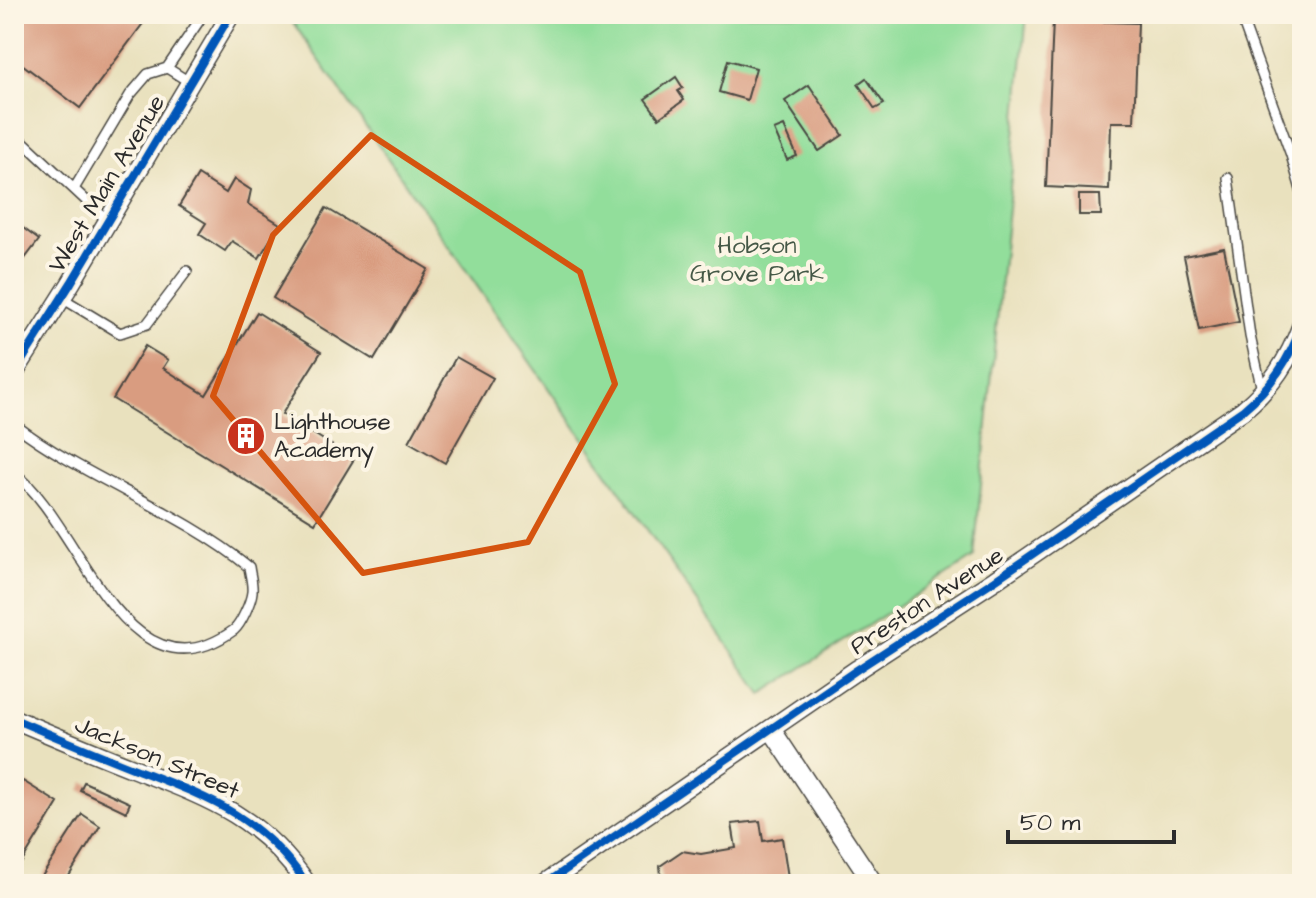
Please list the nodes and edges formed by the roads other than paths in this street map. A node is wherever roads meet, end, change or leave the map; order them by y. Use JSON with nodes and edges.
{"nodes":[{"id":1,"x":200,"y":14,"type":"edge"},
{"id":2,"x":231,"y":14,"type":"edge"},
{"id":3,"x":1240,"y":14,"type":"edge"},
{"id":4,"x":167,"y":68,"type":"junction"},
{"id":5,"x":191,"y":83,"type":"junction"},
{"id":6,"x":14,"y":133,"type":"edge"},
{"id":7,"x":1298,"y":166,"type":"edge"},
{"id":8,"x":1228,"y":178,"type":"dead end"},
{"id":9,"x":74,"y":189,"type":"junction"},
{"id":10,"x":1302,"y":193,"type":"edge"},
{"id":11,"x":108,"y":221,"type":"junction"},
{"id":12,"x":187,"y":271,"type":"dead end"},
{"id":13,"x":62,"y":298,"type":"junction"},
{"id":14,"x":1302,"y":325,"type":"edge"},
{"id":15,"x":14,"y":373,"type":"edge"},
{"id":16,"x":1263,"y":393,"type":"junction"},
{"id":17,"x":14,"y":424,"type":"edge"},
{"id":18,"x":14,"y":473,"type":"edge"},
{"id":19,"x":14,"y":719,"type":"edge"},
{"id":20,"x":771,"y":729,"type":"junction"},
{"id":21,"x":307,"y":884,"type":"edge"},
{"id":22,"x":545,"y":884,"type":"edge"},
{"id":23,"x":874,"y":884,"type":"edge"}],
"edges":[{"from":1,"to":4,"type":"lane"},
{"from":2,"to":5,"type":"street","name":"West Main Avenue"},
{"from":3,"to":7,"type":"lane"},
{"from":4,"to":5,"type":"lane"},
{"from":4,"to":9,"type":"lane"},
{"from":5,"to":11,"type":"street","name":"West Main Avenue"},
{"from":6,"to":9,"type":"lane"},
{"from":7,"to":10,"type":"lane"},
{"from":8,"to":16,"type":"lane"},
{"from":9,"to":11,"type":"lane"},
{"from":11,"to":13,"type":"street","name":"West Main Avenue"},
{"from":12,"to":13,"type":"lane"},
{"from":13,"to":15,"type":"street","name":"West Main Avenue"},
{"from":14,"to":16,"type":"street","name":"Preston Avenue"},
{"from":16,"to":20,"type":"street","name":"Preston Avenue"},
{"from":17,"to":18,"type":"lane"},
{"from":19,"to":21,"type":"street","name":"Jackson Street"},
{"from":20,"to":22,"type":"street","name":"Preston Avenue"},
{"from":20,"to":23,"type":"street"}]}
